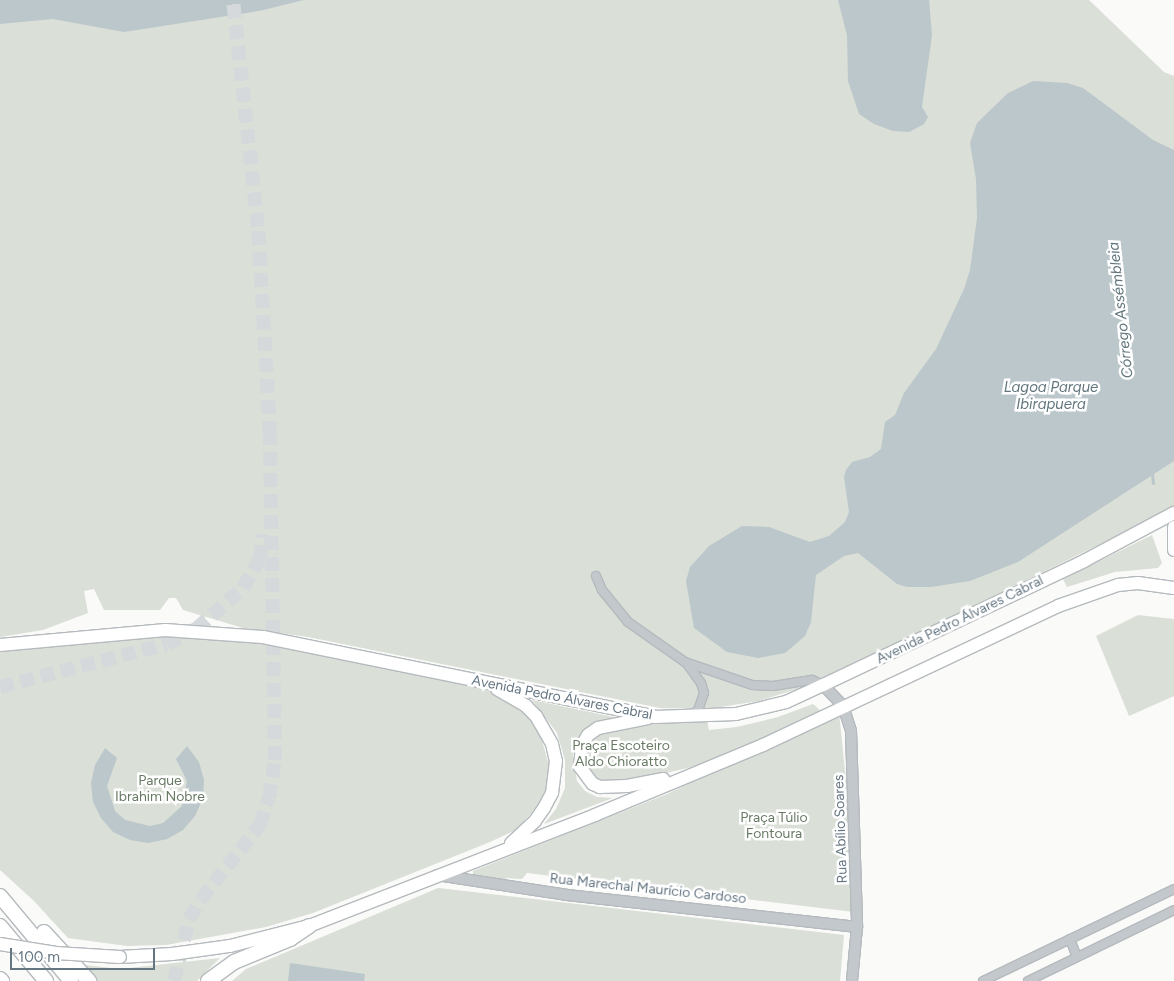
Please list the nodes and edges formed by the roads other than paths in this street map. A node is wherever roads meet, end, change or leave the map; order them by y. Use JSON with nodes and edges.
{"nodes":[{"id":1,"x":1174,"y":513,"type":"edge"},
{"id":2,"x":1174,"y":527,"type":"edge"},
{"id":3,"x":1174,"y":550,"type":"edge"},
{"id":4,"x":596,"y":576,"type":"dead end"},
{"id":5,"x":1174,"y":588,"type":"edge"},
{"id":6,"x":0,"y":645,"type":"edge"},
{"id":7,"x":685,"y":662,"type":"junction"},
{"id":8,"x":483,"y":682,"type":"junction"},
{"id":9,"x":823,"y":685,"type":"junction"},
{"id":10,"x":843,"y":706,"type":"junction"},
{"id":11,"x":655,"y":717,"type":"junction"},
{"id":12,"x":690,"y":717,"type":"junction"},
{"id":13,"x":690,"y":773,"type":"junction"},
{"id":14,"x":502,"y":850,"type":"junction"},
{"id":15,"x":436,"y":875,"type":"junction"},
{"id":16,"x":1174,"y":889,"type":"edge"},
{"id":17,"x":0,"y":896,"type":"edge"},
{"id":18,"x":1174,"y":910,"type":"edge"},
{"id":19,"x":22,"y":918,"type":"junction"},
{"id":20,"x":0,"y":926,"type":"edge"},
{"id":21,"x":309,"y":926,"type":"junction"},
{"id":22,"x":857,"y":927,"type":"junction"},
{"id":23,"x":1070,"y":939,"type":"junction"},
{"id":24,"x":0,"y":944,"type":"edge"},
{"id":25,"x":1077,"y":957,"type":"junction"},
{"id":26,"x":46,"y":981,"type":"edge"},
{"id":27,"x":71,"y":981,"type":"edge"},
{"id":28,"x":89,"y":981,"type":"edge"},
{"id":29,"x":208,"y":981,"type":"edge"},
{"id":30,"x":852,"y":981,"type":"edge"},
{"id":31,"x":983,"y":981,"type":"edge"},
{"id":32,"x":1028,"y":981,"type":"edge"}],
"edges":[{"from":1,"to":9,"type":"main road","name":"Avenida Pedro Álvares Cabral"},
{"from":2,"to":3,"type":"main road"},
{"from":4,"to":7,"type":"street"},
{"from":5,"to":10,"type":"main road","name":"Avenida Pedro Álvares Cabral"},
{"from":6,"to":8,"type":"main road","name":"Avenida Pedro Álvares Cabral"},
{"from":7,"to":9,"type":"street"},
{"from":7,"to":12,"type":"street"},
{"from":8,"to":11,"type":"main road","name":"Avenida Pedro Álvares Cabral"},
{"from":8,"to":14,"type":"main road"},
{"from":9,"to":10,"type":"street","name":"Rua Abílio Soares"},
{"from":9,"to":12,"type":"main road","name":"Avenida Pedro Álvares Cabral"},
{"from":10,"to":13,"type":"main road","name":"Avenida Pedro Álvares Cabral"},
{"from":10,"to":22,"type":"street","name":"Rua Abílio Soares"},
{"from":11,"to":12,"type":"main road","name":"Avenida Pedro Álvares Cabral"},
{"from":11,"to":13,"type":"main road"},
{"from":13,"to":14,"type":"main road","name":"Avenida Pedro Álvares Cabral"},
{"from":14,"to":15,"type":"main road","name":"Avenida Pedro Álvares Cabral"},
{"from":15,"to":21,"type":"main road","name":"Avenida Pedro Álvares Cabral"},
{"from":15,"to":22,"type":"street","name":"Rua Marechal Maurício Cardoso"},
{"from":16,"to":23,"type":"street"},
{"from":17,"to":19,"type":"highway"},
{"from":18,"to":25,"type":"street"},
{"from":19,"to":27,"type":"highway"},
{"from":19,"to":28,"type":"highway"},
{"from":20,"to":26,"type":"highway"},
{"from":21,"to":24,"type":"main road","name":"Avenida Pedro Álvares Cabral","bridge":true},
{"from":21,"to":29,"type":"highway"},
{"from":22,"to":30,"type":"street","name":"Rua Abílio Soares"},
{"from":23,"to":25,"type":"street"},
{"from":23,"to":31,"type":"street"},
{"from":25,"to":32,"type":"street"}]}
